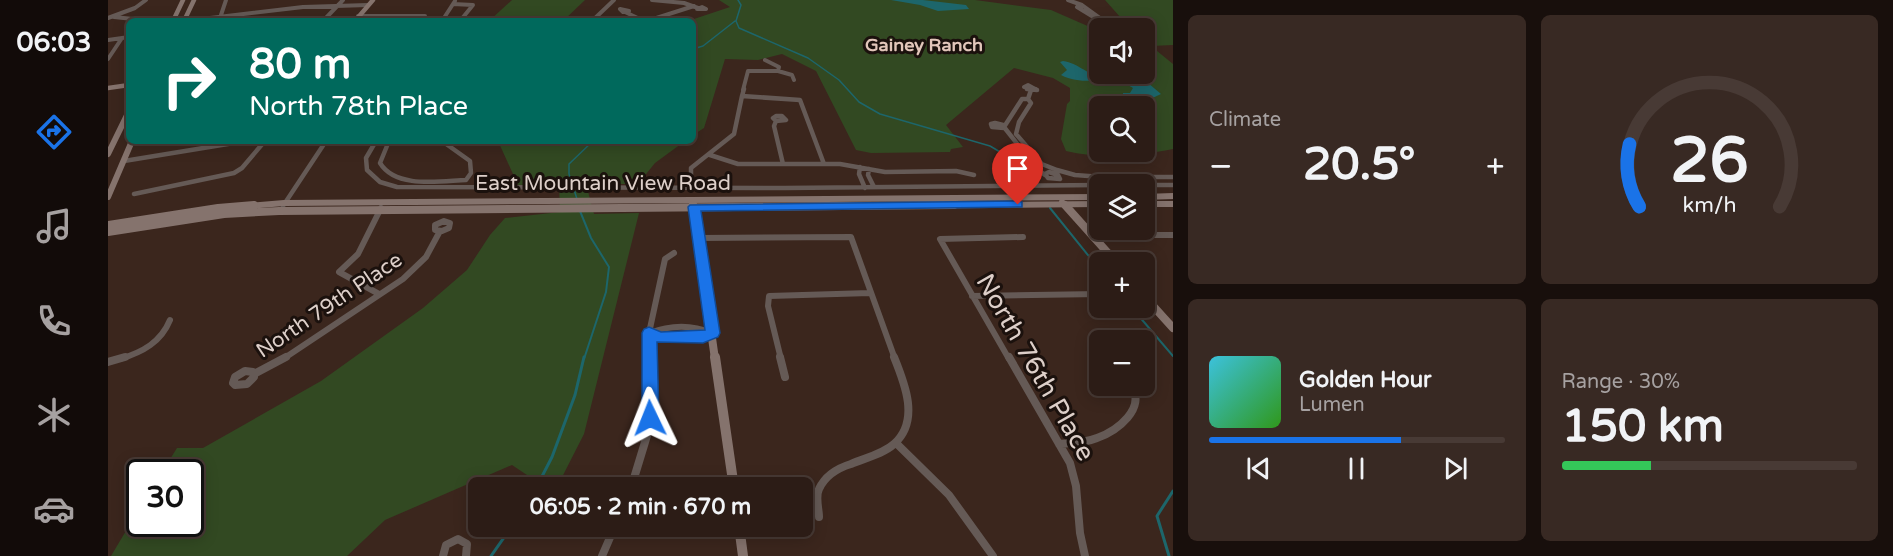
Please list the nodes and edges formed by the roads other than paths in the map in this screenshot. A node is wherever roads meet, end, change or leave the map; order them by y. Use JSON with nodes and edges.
{"nodes":[{"id":1,"x":146,"y":0,"type":"edge"},
{"id":2,"x":183,"y":0,"type":"edge"},
{"id":3,"x":194,"y":0,"type":"edge"},
{"id":4,"x":226,"y":0,"type":"edge"},
{"id":5,"x":343,"y":0,"type":"edge"},
{"id":6,"x":373,"y":0,"type":"edge"},
{"id":7,"x":614,"y":0,"type":"edge"},
{"id":8,"x":652,"y":0,"type":"edge"},
{"id":9,"x":1068,"y":0,"type":"edge"},
{"id":10,"x":1077,"y":0,"type":"edge"},
{"id":11,"x":1081,"y":0,"type":"edge"},
{"id":12,"x":454,"y":2,"type":"edge"},
{"id":13,"x":338,"y":5,"type":"junction"},
{"id":14,"x":368,"y":5,"type":"junction"},
{"id":15,"x":1083,"y":6,"type":"junction"},
{"id":16,"x":625,"y":12,"type":"dead end"},
{"id":17,"x":425,"y":16,"type":"dead end"},
{"id":18,"x":114,"y":17,"type":"junction"},
{"id":19,"x":108,"y":18,"type":"edge"},
{"id":20,"x":126,"y":18,"type":"edge"},
{"id":21,"x":174,"y":18,"type":"edge"},
{"id":22,"x":185,"y":18,"type":"edge"},
{"id":23,"x":220,"y":18,"type":"edge"},
{"id":24,"x":227,"y":18,"type":"edge"},
{"id":25,"x":326,"y":18,"type":"edge"},
{"id":26,"x":357,"y":18,"type":"edge"},
{"id":27,"x":379,"y":18,"type":"edge"},
{"id":28,"x":446,"y":18,"type":"edge"},
{"id":29,"x":462,"y":18,"type":"edge"},
{"id":30,"x":595,"y":18,"type":"edge"},
{"id":31,"x":638,"y":18,"type":"edge"},
{"id":32,"x":656,"y":18,"type":"edge"},
{"id":33,"x":126,"y":37,"type":"edge"},
{"id":34,"x":122,"y":38,"type":"junction"},
{"id":35,"x":108,"y":40,"type":"edge"},
{"id":36,"x":108,"y":59,"type":"edge"},
{"id":37,"x":765,"y":60,"type":"dead end"},
{"id":38,"x":778,"y":71,"type":"junction"},
{"id":39,"x":794,"y":80,"type":"dead end"},
{"id":40,"x":126,"y":85,"type":"edge"},
{"id":41,"x":108,"y":88,"type":"edge"},
{"id":42,"x":1031,"y":90,"type":"dead end"},
{"id":43,"x":742,"y":96,"type":"junction"},
{"id":44,"x":1028,"y":99,"type":"junction"},
{"id":45,"x":1014,"y":112,"type":"junction"},
{"id":46,"x":1023,"y":115,"type":"junction"},
{"id":47,"x":126,"y":117,"type":"edge"},
{"id":48,"x":776,"y":121,"type":"dead end"},
{"id":49,"x":1005,"y":126,"type":"junction"},
{"id":50,"x":1017,"y":128,"type":"junction"},
{"id":51,"x":131,"y":144,"type":"edge"},
{"id":52,"x":224,"y":144,"type":"edge"},
{"id":53,"x":262,"y":144,"type":"edge"},
{"id":54,"x":324,"y":144,"type":"edge"},
{"id":55,"x":374,"y":144,"type":"edge"},
{"id":56,"x":388,"y":144,"type":"edge"},
{"id":57,"x":444,"y":144,"type":"edge"},
{"id":58,"x":1018,"y":146,"type":"junction"},
{"id":59,"x":1026,"y":146,"type":"junction"},
{"id":60,"x":108,"y":154,"type":"edge"},
{"id":61,"x":710,"y":155,"type":"junction"},
{"id":62,"x":124,"y":161,"type":"junction"},
{"id":63,"x":1032,"y":161,"type":"junction"},
{"id":64,"x":1041,"y":163,"type":"junction"},
{"id":65,"x":783,"y":164,"type":"junction"},
{"id":66,"x":824,"y":164,"type":"junction"},
{"id":67,"x":860,"y":167,"type":"junction"},
{"id":68,"x":869,"y":169,"type":"junction"},
{"id":69,"x":1055,"y":171,"type":"junction"},
{"id":70,"x":691,"y":175,"type":"dead end"},
{"id":71,"x":974,"y":175,"type":"dead end"},
{"id":72,"x":1045,"y":175,"type":"junction"},
{"id":73,"x":1173,"y":177,"type":"edge"},
{"id":74,"x":1058,"y":182,"type":"junction"},
{"id":75,"x":1089,"y":184,"type":"edge"},
{"id":76,"x":1155,"y":185,"type":"edge"},
{"id":77,"x":1173,"y":185,"type":"edge"},
{"id":78,"x":865,"y":188,"type":"junction"},
{"id":79,"x":874,"y":188,"type":"junction"},
{"id":80,"x":134,"y":194,"type":"dead end"},
{"id":81,"x":1173,"y":196,"type":"edge"},
{"id":82,"x":108,"y":197,"type":"edge"},
{"id":83,"x":1058,"y":197,"type":"junction"},
{"id":84,"x":1089,"y":197,"type":"edge"},
{"id":85,"x":1155,"y":197,"type":"edge"},
{"id":86,"x":284,"y":203,"type":"junction"},
{"id":87,"x":694,"y":204,"type":"junction"},
{"id":88,"x":1064,"y":204,"type":"junction"},
{"id":89,"x":1089,"y":204,"type":"edge"},
{"id":90,"x":1155,"y":204,"type":"edge"},
{"id":91,"x":1173,"y":204,"type":"edge"},
{"id":92,"x":382,"y":206,"type":"junction"},
{"id":93,"x":279,"y":211,"type":"junction"},
{"id":94,"x":108,"y":225,"type":"edge"},
{"id":95,"x":440,"y":231,"type":"dead end"},
{"id":96,"x":108,"y":232,"type":"edge"},
{"id":97,"x":1089,"y":232,"type":"edge"},
{"id":98,"x":1155,"y":235,"type":"edge"},
{"id":99,"x":1173,"y":235,"type":"edge"},
{"id":100,"x":1023,"y":237,"type":"dead end"},
{"id":101,"x":699,"y":238,"type":"junction"},
{"id":102,"x":1096,"y":240,"type":"edge"},
{"id":103,"x":1107,"y":252,"type":"edge"},
{"id":104,"x":674,"y":253,"type":"dead end"},
{"id":105,"x":870,"y":293,"type":"junction"},
{"id":106,"x":379,"y":294,"type":"junction"},
{"id":107,"x":1089,"y":294,"type":"edge"},
{"id":108,"x":972,"y":296,"type":"junction"},
{"id":109,"x":1155,"y":308,"type":"edge"},
{"id":110,"x":171,"y":320,"type":"dead end"},
{"id":111,"x":1173,"y":328,"type":"edge"},
{"id":112,"x":649,"y":333,"type":"junction"},
{"id":113,"x":712,"y":333,"type":"junction"},
{"id":114,"x":108,"y":362,"type":"edge"},
{"id":115,"x":254,"y":374,"type":"dead end"},
{"id":116,"x":785,"y":378,"type":"dead end"},
{"id":117,"x":1137,"y":396,"type":"edge"},
{"id":118,"x":897,"y":443,"type":"junction"},
{"id":119,"x":1059,"y":444,"type":"junction"},
{"id":120,"x":636,"y":477,"type":"edge"},
{"id":121,"x":732,"y":477,"type":"edge"},
{"id":122,"x":819,"y":517,"type":"dead end"},
{"id":123,"x":611,"y":537,"type":"edge"},
{"id":124,"x":740,"y":537,"type":"edge"},
{"id":125,"x":443,"y":556,"type":"edge"},
{"id":126,"x":465,"y":556,"type":"edge"},
{"id":127,"x":603,"y":556,"type":"edge"},
{"id":128,"x":743,"y":556,"type":"edge"},
{"id":129,"x":993,"y":556,"type":"edge"},
{"id":130,"x":1085,"y":556,"type":"edge"}],
"edges":[{"from":1,"to":18,"type":"street"},
{"from":2,"to":21,"type":"main road"},
{"from":3,"to":22,"type":"main road"},
{"from":4,"to":23,"type":"street"},
{"from":5,"to":13,"type":"street"},
{"from":6,"to":14,"type":"main road"},
{"from":7,"to":30,"type":"street"},
{"from":8,"to":32,"type":"street"},
{"from":9,"to":15,"type":"street"},
{"from":10,"to":11,"type":"street"},
{"from":12,"to":28,"type":"street"},
{"from":12,"to":29,"type":"street"},
{"from":13,"to":14,"type":"street"},
{"from":13,"to":24,"type":"street"},
{"from":13,"to":25,"type":"street"},
{"from":14,"to":26,"type":"main road"},
{"from":15,"to":15,"type":"street"},
{"from":16,"to":31,"type":"street"},
{"from":17,"to":27,"type":"street"},
{"from":18,"to":19,"type":"street"},
{"from":18,"to":20,"type":"street"},
{"from":33,"to":34,"type":"street"},
{"from":34,"to":35,"type":"street"},
{"from":34,"to":36,"type":"street"},
{"from":37,"to":38,"type":"street"},
{"from":38,"to":39,"type":"street"},
{"from":38,"to":43,"type":"street"},
{"from":40,"to":41,"type":"main road"},
{"from":42,"to":44,"type":"street"},
{"from":43,"to":61,"type":"street"},
{"from":43,"to":66,"type":"street"},
{"from":44,"to":45,"type":"street"},
{"from":44,"to":46,"type":"street"},
{"from":45,"to":46,"type":"street"},
{"from":45,"to":49,"type":"street"},
{"from":46,"to":50,"type":"street"},
{"from":47,"to":60,"type":"main road"},
{"from":48,"to":65,"type":"street"},
{"from":49,"to":50,"type":"street"},
{"from":49,"to":58,"type":"street"},
{"from":50,"to":59,"type":"street"},
{"from":51,"to":62,"type":"main road"},
{"from":52,"to":62,"type":"street"},
{"from":53,"to":80,"type":"street"},
{"from":54,"to":86,"type":"street"},
{"from":55,"to":78,"type":"street"},
{"from":56,"to":57,"type":"street"},
{"from":58,"to":59,"type":"street"},
{"from":58,"to":63,"type":"street"},
{"from":59,"to":64,"type":"street"},
{"from":61,"to":65,"type":"street"},
{"from":61,"to":70,"type":"street"},
{"from":62,"to":82,"type":"main road"},
{"from":63,"to":64,"type":"street"},
{"from":63,"to":72,"type":"street"},
{"from":64,"to":69,"type":"street"},
{"from":65,"to":66,"type":"street"},
{"from":66,"to":67,"type":"street"},
{"from":67,"to":68,"type":"street"},
{"from":67,"to":78,"type":"street"},
{"from":68,"to":71,"type":"street"},
{"from":68,"to":79,"type":"street"},
{"from":69,"to":72,"type":"street"},
{"from":69,"to":73,"type":"street"},
{"from":69,"to":74,"type":"street"},
{"from":72,"to":74,"type":"street"},
{"from":74,"to":75,"type":"street"},
{"from":74,"to":79,"type":"street"},
{"from":76,"to":77,"type":"street"},
{"from":78,"to":79,"type":"street"},
{"from":81,"to":85,"type":"main road"},
{"from":83,"to":84,"type":"main road","name":"East Mountain View Road"},
{"from":83,"to":87,"type":"main road","name":"East Mountain View Road"},
{"from":83,"to":88,"type":"main road"},
{"from":86,"to":92,"type":"main road","name":"East Mountain View Road"},
{"from":86,"to":93,"type":"street"},
{"from":86,"to":94,"type":"main road","name":"East Mountain View Road"},
{"from":87,"to":88,"type":"main road","name":"East Mountain View Road"},
{"from":87,"to":92,"type":"main road","name":"East Mountain View Road"},
{"from":87,"to":101,"type":"main road"},
{"from":88,"to":89,"type":"main road","name":"East Mountain View Road"},
{"from":88,"to":97,"type":"main road"},
{"from":90,"to":91,"type":"main road"},
{"from":92,"to":93,"type":"main road","name":"East Mountain View Road"},
{"from":92,"to":106,"type":"street"},
{"from":93,"to":96,"type":"main road","name":"East Mountain View Road"},
{"from":95,"to":106,"type":"street","name":"North 79th Place"},
{"from":98,"to":99,"type":"street"},
{"from":100,"to":108,"type":"street","name":"North 76th Place"},
{"from":101,"to":105,"type":"street"},
{"from":101,"to":113,"type":"main road"},
{"from":102,"to":103,"type":"main road"},
{"from":104,"to":112,"type":"street"},
{"from":105,"to":116,"type":"street"},
{"from":105,"to":118,"type":"street"},
{"from":106,"to":115,"type":"street","name":"North 79th Place"},
{"from":107,"to":108,"type":"street"},
{"from":108,"to":119,"type":"street","name":"North 76th Place"},
{"from":109,"to":111,"type":"main road"},
{"from":110,"to":114,"type":"street"},
{"from":112,"to":113,"type":"street"},
{"from":112,"to":120,"type":"street"},
{"from":113,"to":121,"type":"main road"},
{"from":117,"to":119,"type":"street"},
{"from":118,"to":122,"type":"street"},
{"from":118,"to":129,"type":"street"},
{"from":119,"to":130,"type":"street","name":"North 76th Place"},
{"from":123,"to":127,"type":"street"},
{"from":124,"to":128,"type":"main road"},
{"from":125,"to":126,"type":"street"}]}
